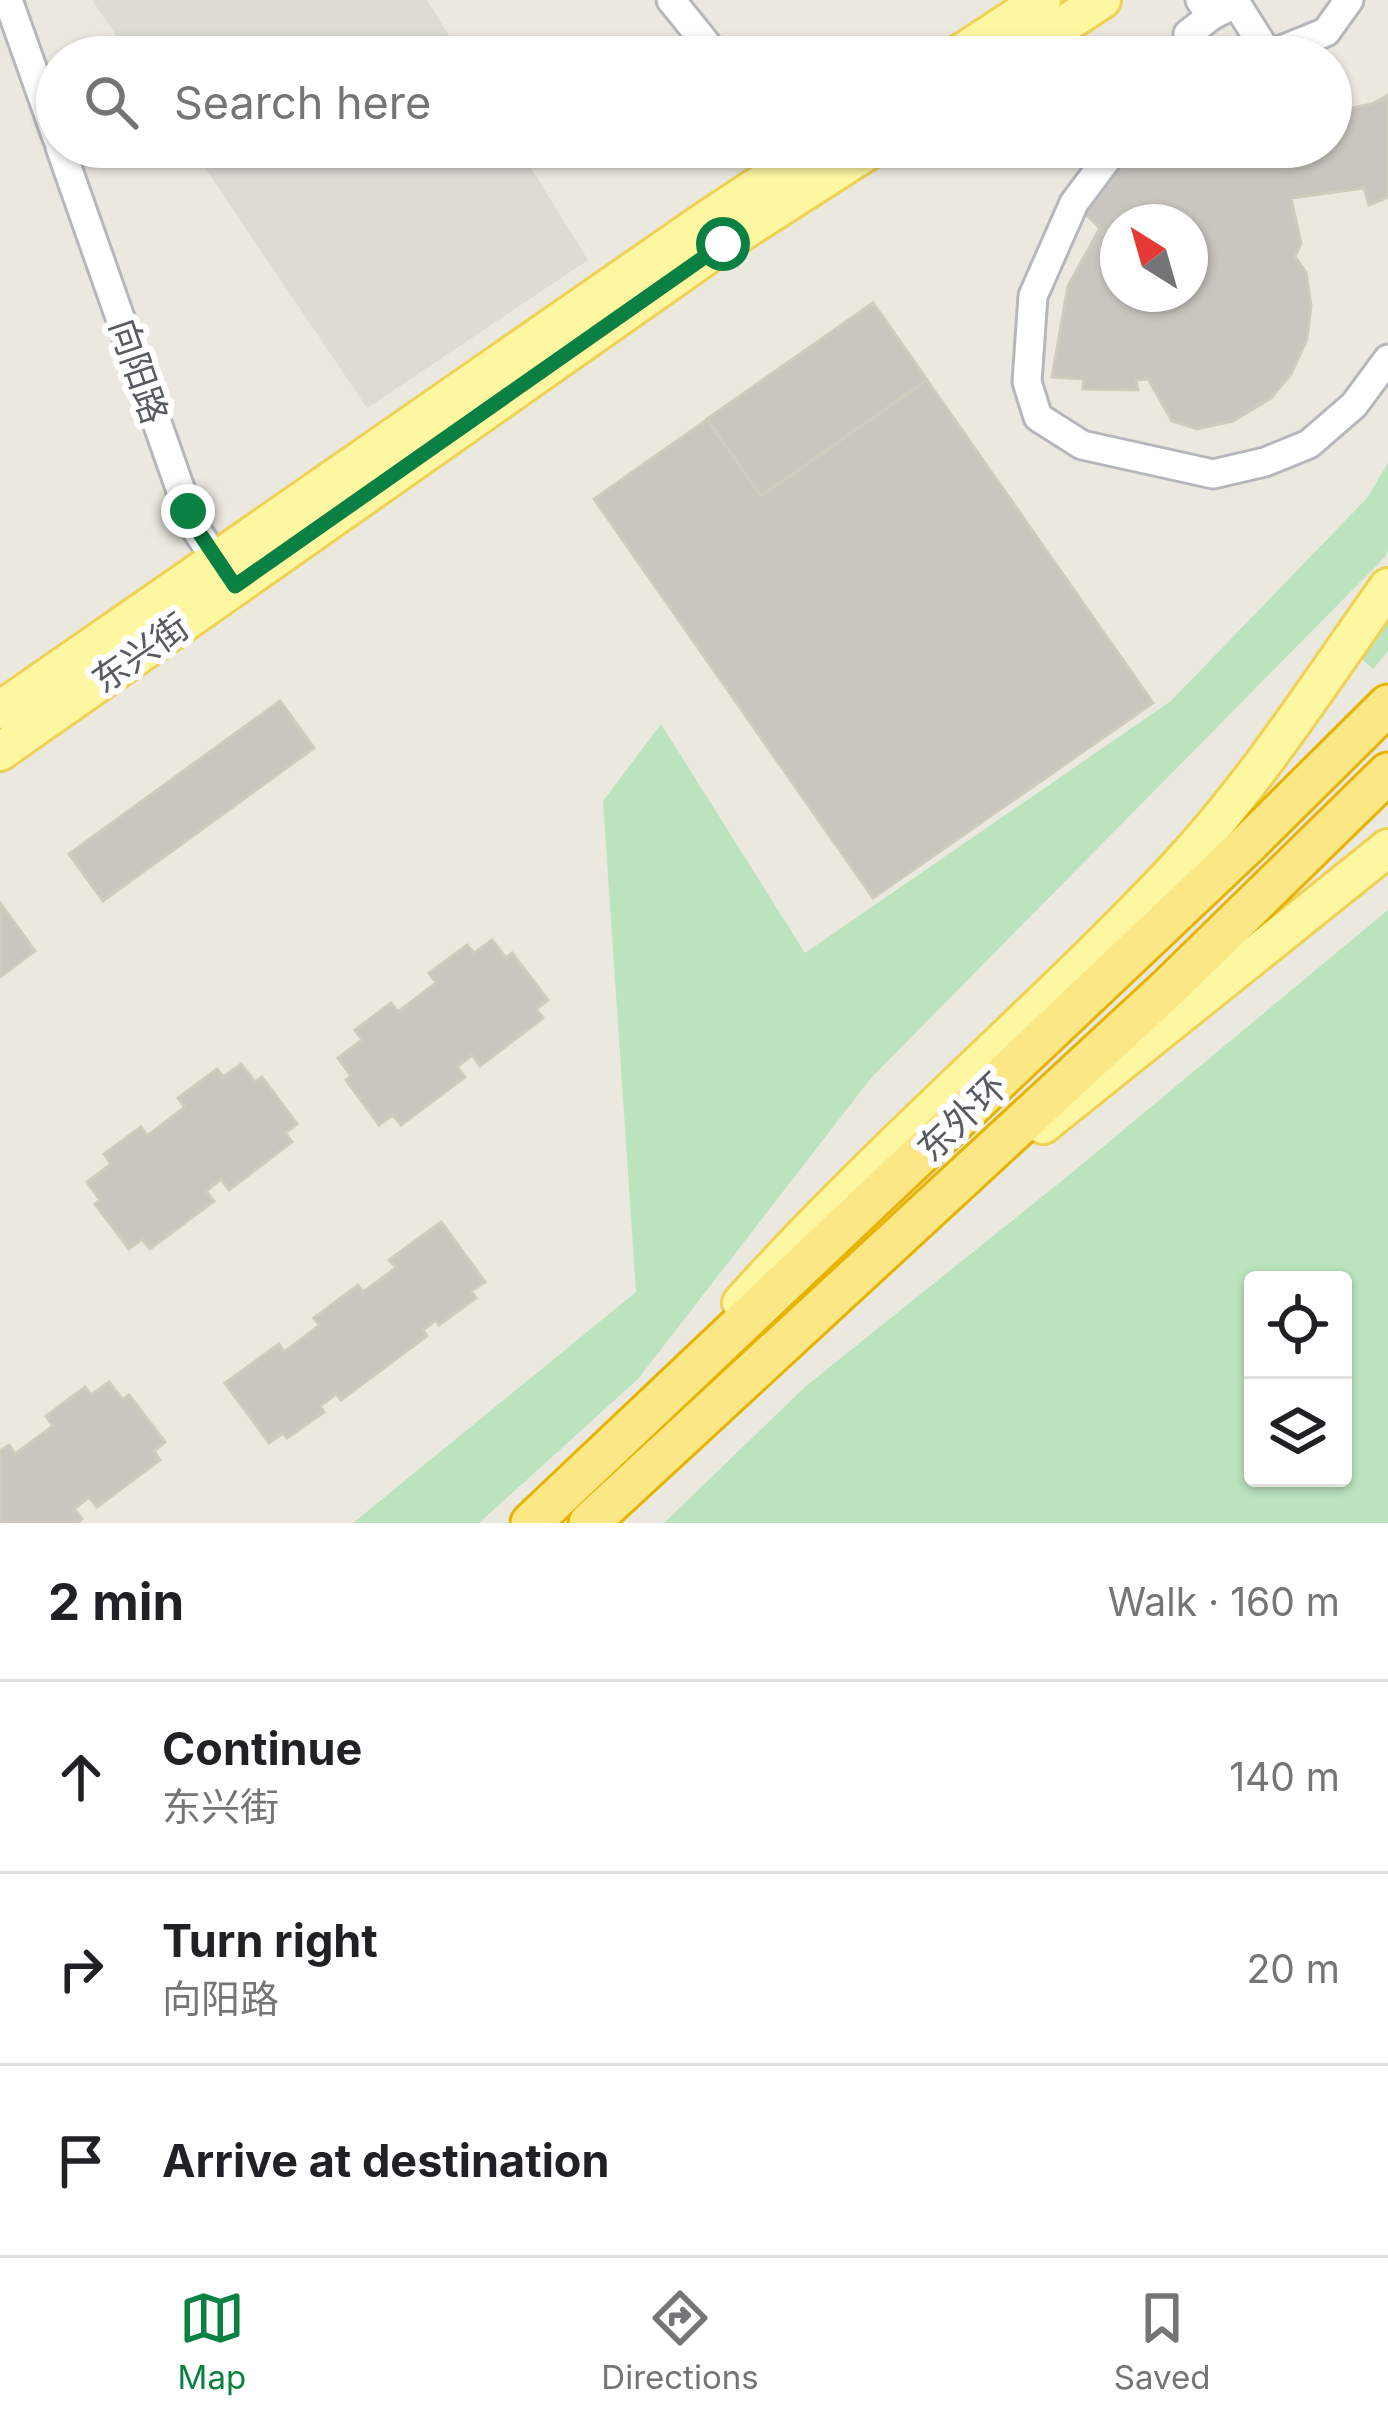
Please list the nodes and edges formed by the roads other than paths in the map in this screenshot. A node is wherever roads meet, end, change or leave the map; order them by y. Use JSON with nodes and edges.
{"nodes":[{"id":1,"x":8,"y":0,"type":"edge"},
{"id":2,"x":670,"y":0,"type":"edge"},
{"id":3,"x":1042,"y":0,"type":"edge"},
{"id":4,"x":1102,"y":0,"type":"edge"},
{"id":5,"x":1349,"y":0,"type":"edge"},
{"id":6,"x":1206,"y":8,"type":"edge"},
{"id":7,"x":700,"y":36,"type":"edge"},
{"id":8,"x":987,"y":36,"type":"edge"},
{"id":9,"x":1046,"y":36,"type":"edge"},
{"id":10,"x":1189,"y":36,"type":"edge"},
{"id":11,"x":1257,"y":36,"type":"edge"},
{"id":12,"x":1316,"y":36,"type":"edge"},
{"id":13,"x":36,"y":80,"type":"edge"},
{"id":14,"x":67,"y":168,"type":"edge"},
{"id":15,"x":797,"y":168,"type":"edge"},
{"id":16,"x":1100,"y":168,"type":"edge"},
{"id":17,"x":1388,"y":359,"type":"edge"},
{"id":18,"x":225,"y":573,"type":"junction"},
{"id":19,"x":1388,"y":586,"type":"edge"},
{"id":20,"x":1388,"y":705,"type":"edge"},
{"id":21,"x":0,"y":710,"type":"edge"},
{"id":22,"x":0,"y":752,"type":"edge"},
{"id":23,"x":1388,"y":772,"type":"edge"},
{"id":24,"x":1388,"y":848,"type":"edge"},
{"id":25,"x":854,"y":1277,"type":"junction"},
{"id":26,"x":605,"y":1454,"type":"junction"},
{"id":27,"x":531,"y":1523,"type":"edge"},
{"id":28,"x":589,"y":1523,"type":"edge"}],
"edges":[{"from":1,"to":13,"type":"street","name":"向阳路"},
{"from":2,"to":7,"type":"street"},
{"from":3,"to":8,"type":"main road"},
{"from":4,"to":9,"type":"main road"},
{"from":5,"to":12,"type":"street"},
{"from":6,"to":10,"type":"street"},
{"from":6,"to":11,"type":"street"},
{"from":14,"to":18,"type":"street","name":"向阳路"},
{"from":15,"to":18,"type":"main road","name":"东兴街"},
{"from":16,"to":17,"type":"street"},
{"from":18,"to":21,"type":"main road","name":"东兴街"},
{"from":18,"to":22,"type":"main road","name":"东兴街"},
{"from":19,"to":26,"type":"main road"},
{"from":20,"to":26,"type":"highway","name":"东外环"},
{"from":23,"to":25,"type":"highway"},
{"from":24,"to":25,"type":"main road"},
{"from":25,"to":28,"type":"highway"},
{"from":26,"to":27,"type":"highway","name":"东外环"}]}
